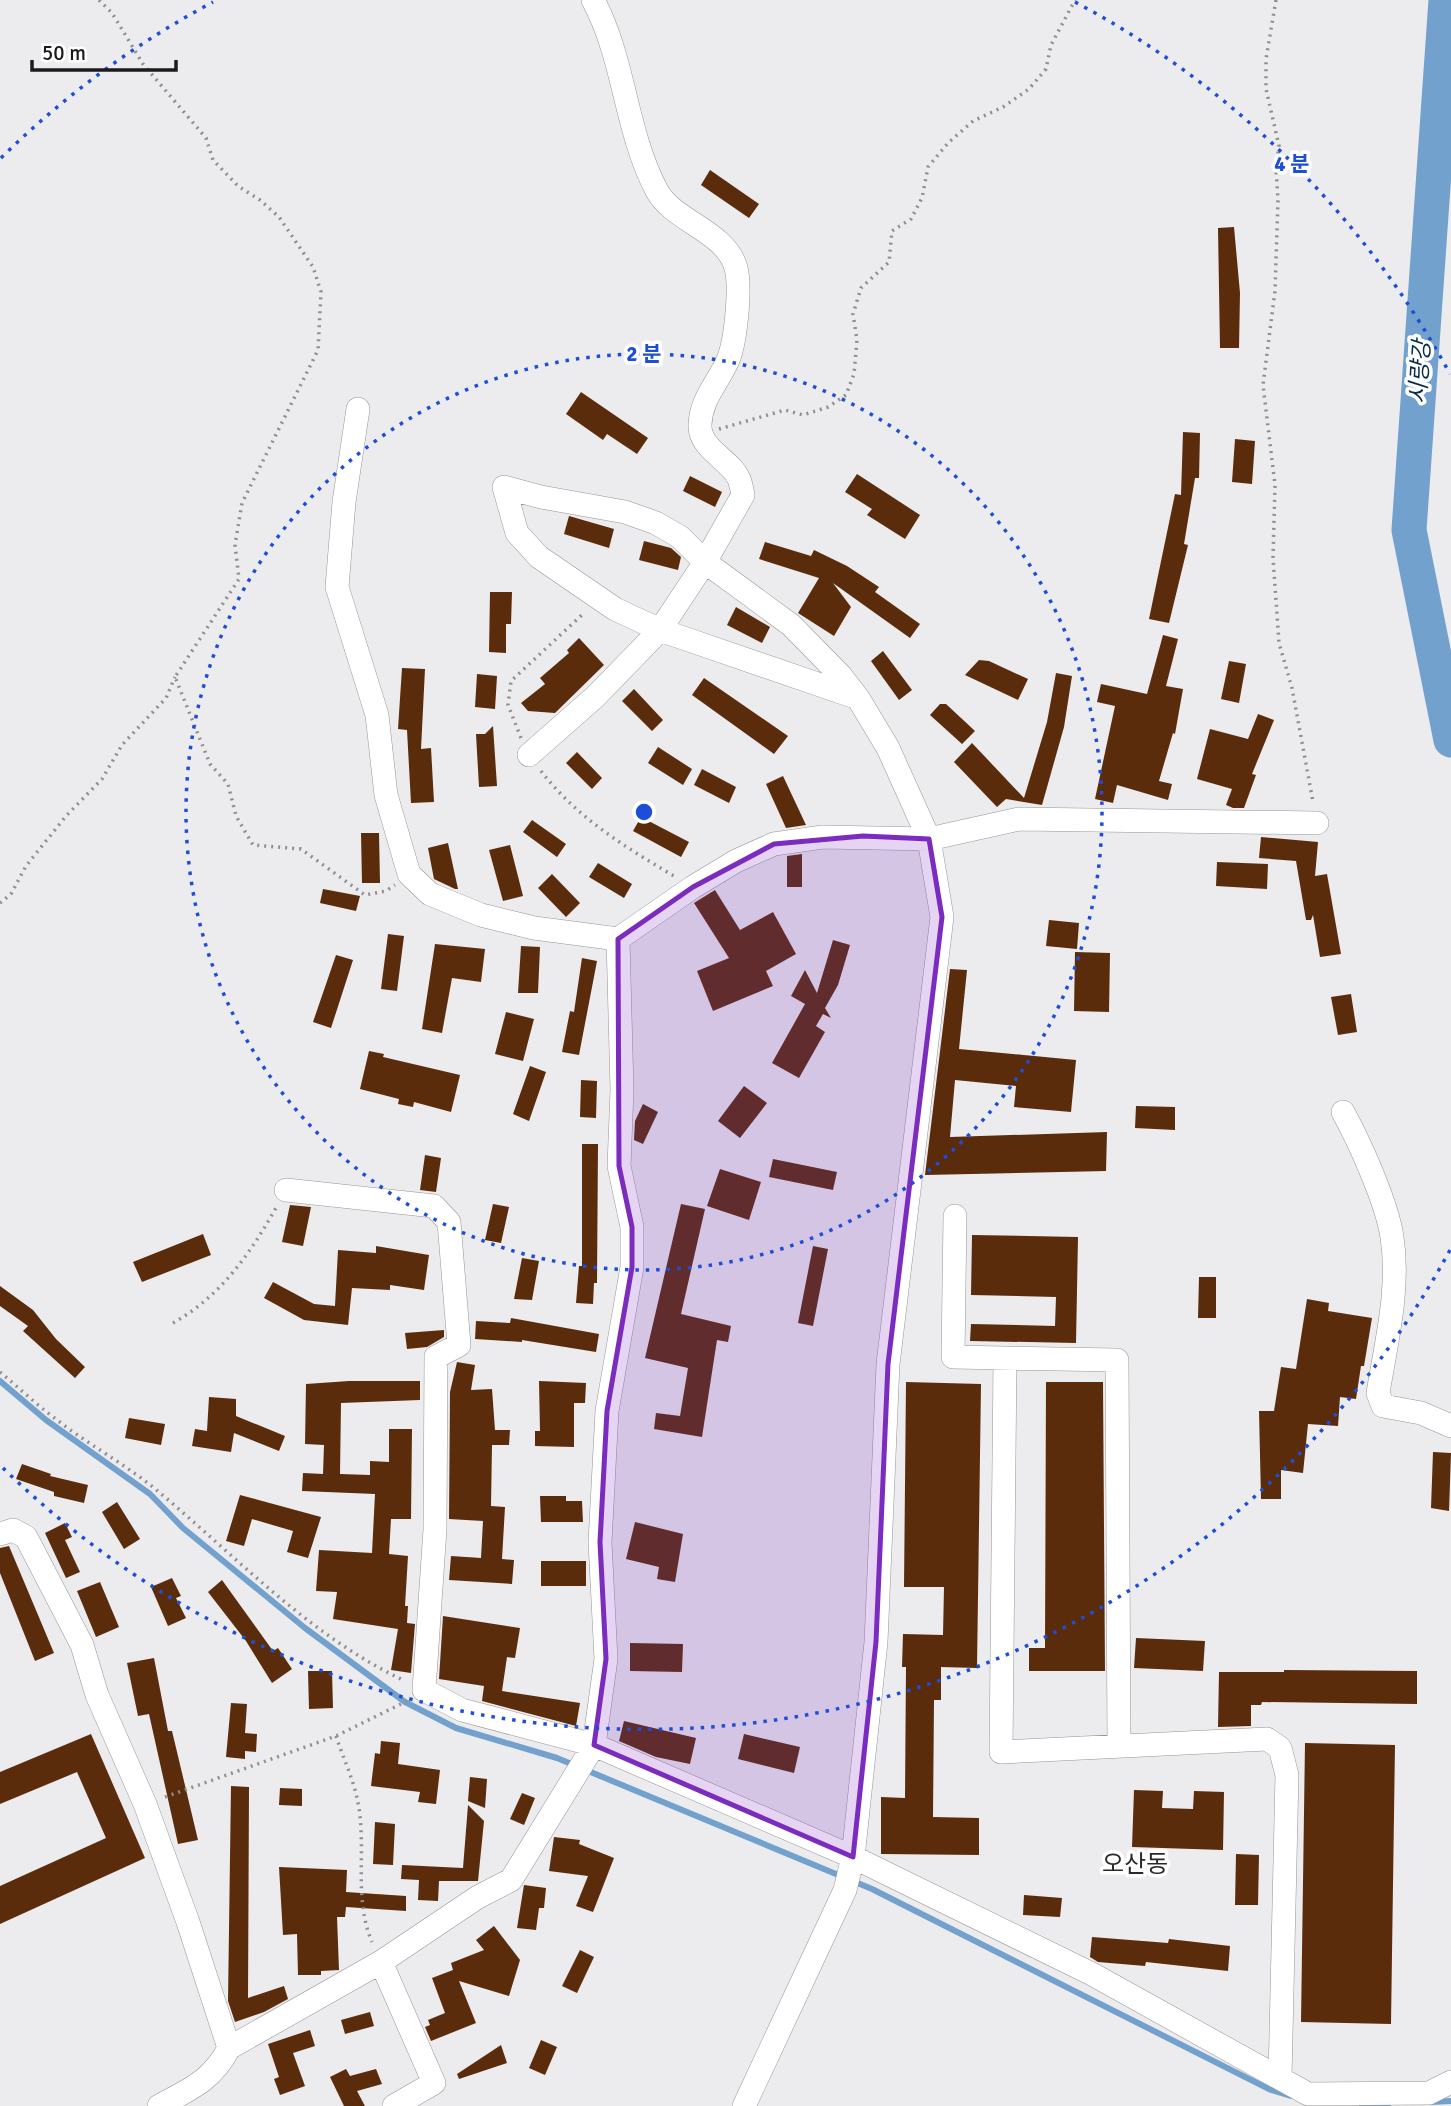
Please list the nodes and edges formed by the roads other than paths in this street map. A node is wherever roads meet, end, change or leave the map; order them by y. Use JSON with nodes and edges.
{"nodes":[{"id":1,"x":593,"y":0,"type":"edge"},
{"id":2,"x":358,"y":409,"type":"dead end"},
{"id":3,"x":705,"y":562,"type":"junction"},
{"id":4,"x":660,"y":630,"type":"junction"},
{"id":5,"x":858,"y":698,"type":"junction"},
{"id":6,"x":529,"y":755,"type":"road end"},
{"id":7,"x":1317,"y":823,"type":"road end"},
{"id":8,"x":929,"y":839,"type":"junction"},
{"id":9,"x":618,"y":939,"type":"junction"},
{"id":10,"x":1343,"y":1112,"type":"dead end"},
{"id":11,"x":286,"y":1189,"type":"road end"},
{"id":12,"x":955,"y":1216,"type":"dead end"},
{"id":13,"x":1005,"y":1359,"type":"junction"},
{"id":14,"x":1451,"y":1426,"type":"edge"},
{"id":15,"x":0,"y":1534,"type":"edge"},
{"id":16,"x":594,"y":1745,"type":"junction"},
{"id":17,"x":1119,"y":1746,"type":"junction"},
{"id":18,"x":849,"y":1872,"type":"junction"},
{"id":19,"x":381,"y":1962,"type":"junction"},
{"id":20,"x":229,"y":2048,"type":"junction"},
{"id":21,"x":1280,"y":2078,"type":"junction"},
{"id":22,"x":1451,"y":2082,"type":"edge"},
{"id":23,"x":1440,"y":2091,"type":"edge"},
{"id":24,"x":159,"y":2106,"type":"edge"},
{"id":25,"x":394,"y":2106,"type":"edge"},
{"id":26,"x":744,"y":2106,"type":"edge"}],
"edges":[{"from":1,"to":3,"type":"street"},
{"from":2,"to":9,"type":"street"},
{"from":3,"to":4,"type":"street"},
{"from":3,"to":4,"type":"street"},
{"from":3,"to":5,"type":"street"},
{"from":4,"to":5,"type":"street"},
{"from":4,"to":6,"type":"street"},
{"from":5,"to":8,"type":"street"},
{"from":7,"to":8,"type":"street"},
{"from":8,"to":9,"type":"street"},
{"from":8,"to":18,"type":"street"},
{"from":9,"to":16,"type":"street"},
{"from":10,"to":14,"type":"street"},
{"from":11,"to":16,"type":"street"},
{"from":12,"to":13,"type":"street"},
{"from":13,"to":17,"type":"street"},
{"from":13,"to":17,"type":"street"},
{"from":15,"to":20,"type":"street"},
{"from":16,"to":18,"type":"street"},
{"from":16,"to":19,"type":"street"},
{"from":17,"to":21,"type":"street"},
{"from":18,"to":21,"type":"street"},
{"from":18,"to":26,"type":"street"},
{"from":19,"to":20,"type":"street"},
{"from":19,"to":25,"type":"street"},
{"from":20,"to":24,"type":"street"},
{"from":21,"to":23,"type":"street"},
{"from":22,"to":23,"type":"street"}]}
